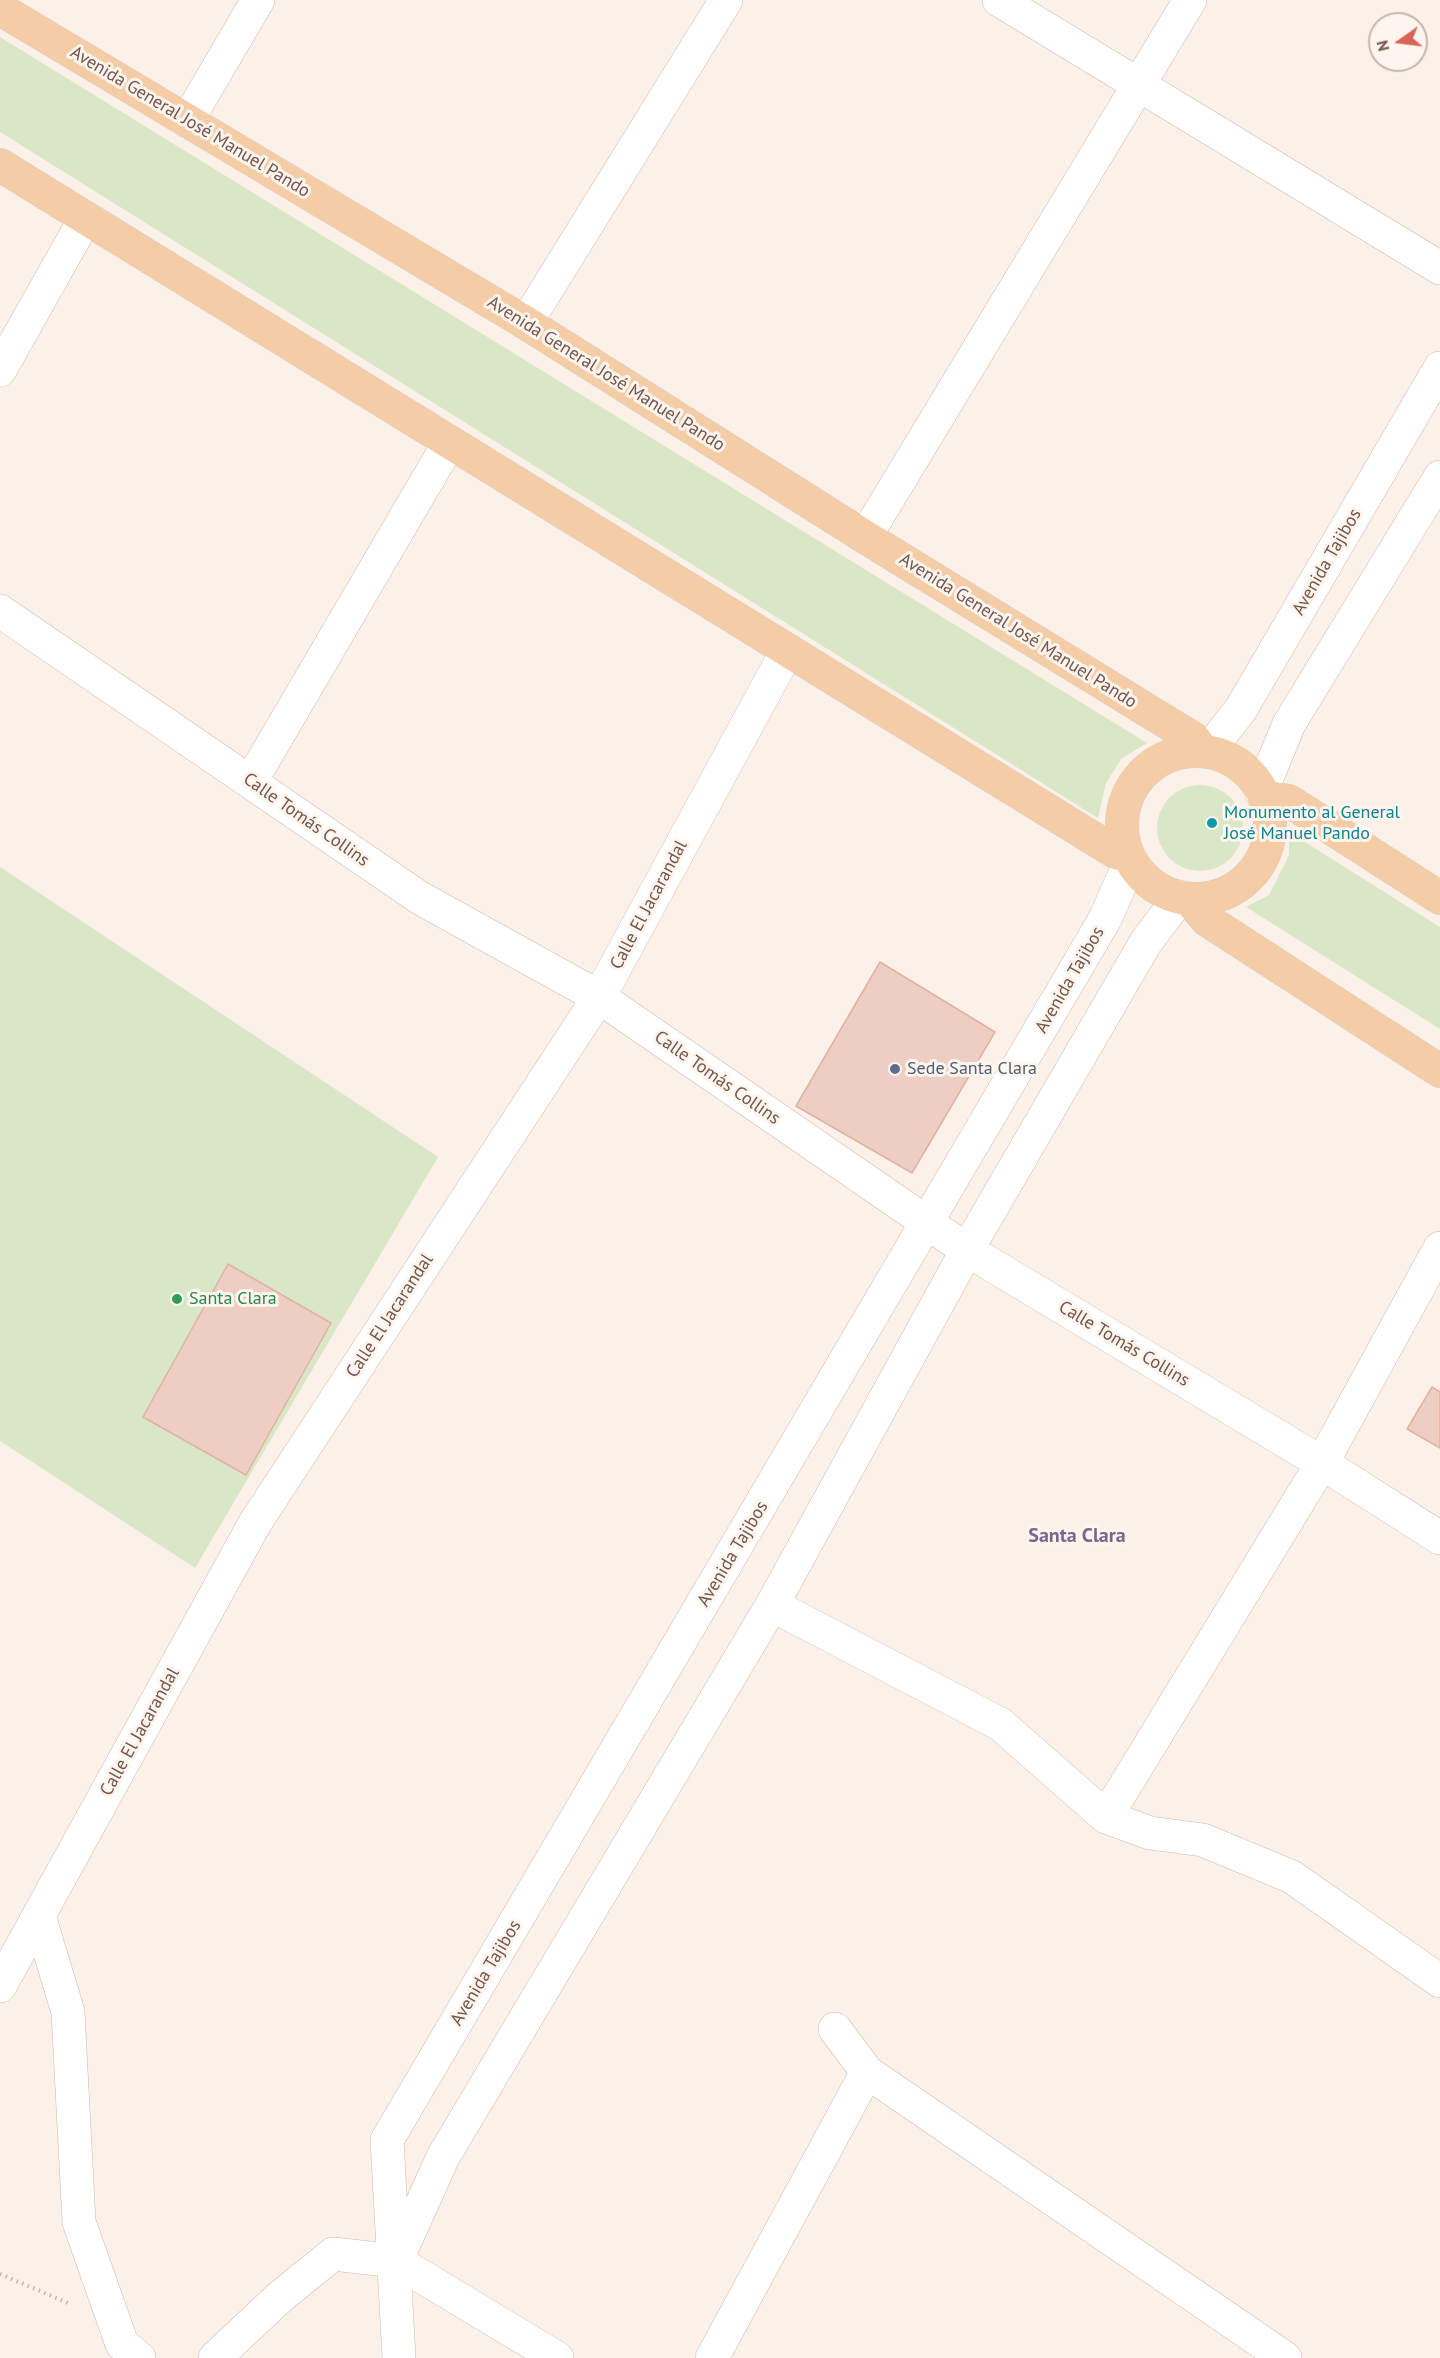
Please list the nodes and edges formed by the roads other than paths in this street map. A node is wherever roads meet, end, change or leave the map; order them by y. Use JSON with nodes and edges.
{"nodes":[{"id":1,"x":258,"y":0,"type":"edge"},
{"id":2,"x":726,"y":0,"type":"edge"},
{"id":3,"x":999,"y":0,"type":"edge"},
{"id":4,"x":1190,"y":0,"type":"edge"},
{"id":5,"x":0,"y":9,"type":"edge"},
{"id":6,"x":1138,"y":84,"type":"junction"},
{"id":7,"x":187,"y":121,"type":"junction"},
{"id":8,"x":0,"y":165,"type":"edge"},
{"id":9,"x":85,"y":219,"type":"junction"},
{"id":10,"x":1440,"y":268,"type":"edge"},
{"id":11,"x":526,"y":323,"type":"junction"},
{"id":12,"x":1440,"y":368,"type":"edge"},
{"id":13,"x":0,"y":370,"type":"edge"},
{"id":14,"x":449,"y":443,"type":"junction"},
{"id":15,"x":1440,"y":477,"type":"edge"},
{"id":16,"x":865,"y":537,"type":"junction"},
{"id":17,"x":0,"y":611,"type":"edge"},
{"id":18,"x":787,"y":651,"type":"junction"},
{"id":19,"x":1205,"y":751,"type":"junction"},
{"id":20,"x":251,"y":781,"type":"junction"},
{"id":21,"x":1263,"y":794,"type":"junction"},
{"id":22,"x":1129,"y":857,"type":"junction"},
{"id":23,"x":1184,"y":898,"type":"junction"},
{"id":24,"x":1440,"y":898,"type":"edge"},
{"id":25,"x":599,"y":997,"type":"junction"},
{"id":26,"x":1440,"y":1071,"type":"edge"},
{"id":27,"x":928,"y":1224,"type":"junction"},
{"id":28,"x":1440,"y":1248,"type":"edge"},
{"id":29,"x":967,"y":1250,"type":"junction"},
{"id":30,"x":1322,"y":1463,"type":"junction"},
{"id":31,"x":1440,"y":1538,"type":"edge"},
{"id":32,"x":772,"y":1605,"type":"junction"},
{"id":33,"x":1106,"y":1817,"type":"junction"},
{"id":34,"x":39,"y":1916,"type":"junction"},
{"id":35,"x":1440,"y":1981,"type":"edge"},
{"id":36,"x":0,"y":1986,"type":"edge"},
{"id":37,"x":835,"y":2030,"type":"dead end"},
{"id":38,"x":867,"y":2072,"type":"junction"},
{"id":39,"x":396,"y":2261,"type":"junction"},
{"id":40,"x":139,"y":2358,"type":"edge"},
{"id":41,"x":215,"y":2358,"type":"edge"},
{"id":42,"x":399,"y":2358,"type":"edge"},
{"id":43,"x":557,"y":2358,"type":"edge"},
{"id":44,"x":712,"y":2358,"type":"edge"},
{"id":45,"x":1285,"y":2358,"type":"edge"}],
"edges":[{"from":1,"to":7,"type":"street"},
{"from":2,"to":11,"type":"street"},
{"from":3,"to":6,"type":"street"},
{"from":4,"to":6,"type":"street"},
{"from":5,"to":7,"type":"main road","name":"Avenida General José Manuel Pando"},
{"from":6,"to":10,"type":"street"},
{"from":6,"to":16,"type":"street"},
{"from":7,"to":11,"type":"main road","name":"Avenida General José Manuel Pando"},
{"from":8,"to":9,"type":"main road"},
{"from":9,"to":13,"type":"street"},
{"from":9,"to":14,"type":"main road"},
{"from":11,"to":16,"type":"main road","name":"Avenida General José Manuel Pando"},
{"from":12,"to":19,"type":"street","name":"Avenida Tajibos"},
{"from":14,"to":18,"type":"main road"},
{"from":14,"to":20,"type":"street"},
{"from":15,"to":21,"type":"street"},
{"from":16,"to":19,"type":"main road","name":"Avenida General José Manuel Pando"},
{"from":17,"to":20,"type":"street","name":"Calle Tomás Collins"},
{"from":18,"to":22,"type":"main road"},
{"from":18,"to":25,"type":"street","name":"Calle El Jacarandal"},
{"from":19,"to":21,"type":"main road"},
{"from":19,"to":22,"type":"main road"},
{"from":20,"to":25,"type":"street","name":"Calle Tomás Collins"},
{"from":21,"to":23,"type":"main road"},
{"from":21,"to":24,"type":"main road"},
{"from":22,"to":23,"type":"main road"},
{"from":22,"to":27,"type":"street","name":"Avenida Tajibos"},
{"from":23,"to":26,"type":"main road"},
{"from":23,"to":29,"type":"street","name":"Avenida Tajibos"},
{"from":25,"to":27,"type":"street","name":"Calle Tomás Collins"},
{"from":25,"to":34,"type":"street","name":"Calle El Jacarandal"},
{"from":27,"to":29,"type":"street","name":"Calle Tomás Collins"},
{"from":27,"to":39,"type":"street","name":"Avenida Tajibos"},
{"from":28,"to":30,"type":"street"},
{"from":29,"to":30,"type":"street","name":"Calle Tomás Collins"},
{"from":29,"to":32,"type":"street","name":"Avenida Tajibos"},
{"from":30,"to":31,"type":"street","name":"Calle Tomás Collins"},
{"from":30,"to":33,"type":"street"},
{"from":32,"to":33,"type":"street"},
{"from":32,"to":39,"type":"street","name":"Avenida Tajibos"},
{"from":33,"to":35,"type":"street"},
{"from":34,"to":36,"type":"street","name":"Calle El Jacarandal"},
{"from":34,"to":40,"type":"street"},
{"from":37,"to":38,"type":"street"},
{"from":38,"to":44,"type":"street"},
{"from":38,"to":45,"type":"street"},
{"from":39,"to":41,"type":"street"},
{"from":39,"to":42,"type":"street","name":"Avenida Tajibos"},
{"from":39,"to":43,"type":"street"}]}
